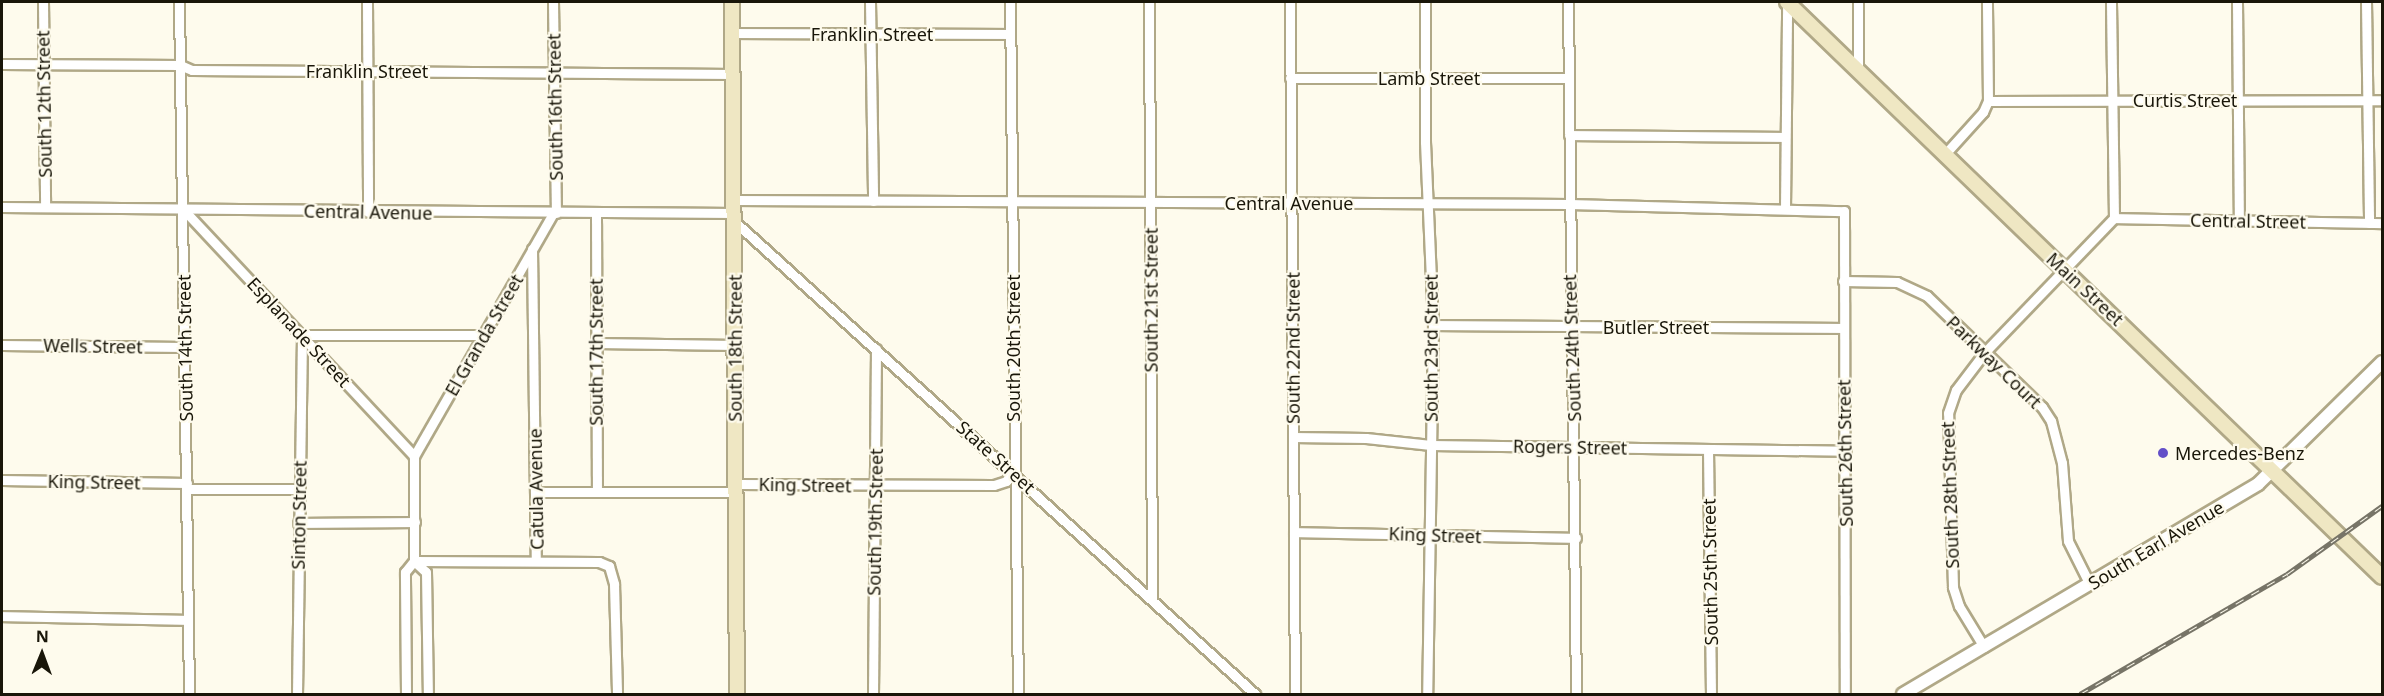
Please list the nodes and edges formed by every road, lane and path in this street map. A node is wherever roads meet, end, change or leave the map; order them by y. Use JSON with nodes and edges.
{"nodes":[{"id":1,"x":43,"y":2,"type":"edge"},
{"id":2,"x":179,"y":2,"type":"edge"},
{"id":3,"x":367,"y":2,"type":"edge"},
{"id":4,"x":553,"y":2,"type":"edge"},
{"id":5,"x":732,"y":2,"type":"edge"},
{"id":6,"x":870,"y":2,"type":"edge"},
{"id":7,"x":1010,"y":2,"type":"edge"},
{"id":8,"x":1149,"y":2,"type":"edge"},
{"id":9,"x":1290,"y":2,"type":"edge"},
{"id":10,"x":1425,"y":2,"type":"edge"},
{"id":11,"x":1568,"y":2,"type":"edge"},
{"id":12,"x":1787,"y":2,"type":"edge"},
{"id":13,"x":1858,"y":2,"type":"edge"},
{"id":14,"x":1987,"y":2,"type":"edge"},
{"id":15,"x":2111,"y":2,"type":"edge"},
{"id":16,"x":2237,"y":2,"type":"edge"},
{"id":17,"x":2366,"y":2,"type":"edge"},
{"id":18,"x":733,"y":33,"type":"junction"},
{"id":19,"x":870,"y":34,"type":"junction"},
{"id":20,"x":1010,"y":34,"type":"junction"},
{"id":21,"x":2,"y":64,"type":"edge"},
{"id":22,"x":43,"y":64,"type":"junction"},
{"id":23,"x":180,"y":65,"type":"junction"},
{"id":24,"x":368,"y":71,"type":"junction"},
{"id":25,"x":1858,"y":71,"type":"junction"},
{"id":26,"x":554,"y":72,"type":"junction"},
{"id":27,"x":733,"y":74,"type":"junction"},
{"id":28,"x":1290,"y":78,"type":"junction"},
{"id":29,"x":1426,"y":78,"type":"junction"},
{"id":30,"x":1568,"y":78,"type":"junction"},
{"id":31,"x":2112,"y":100,"type":"junction"},
{"id":32,"x":2238,"y":100,"type":"junction"},
{"id":33,"x":2367,"y":100,"type":"junction"},
{"id":34,"x":2382,"y":100,"type":"edge"},
{"id":35,"x":1988,"y":101,"type":"junction"},
{"id":36,"x":1569,"y":135,"type":"junction"},
{"id":37,"x":1785,"y":137,"type":"junction"},
{"id":38,"x":1945,"y":154,"type":"junction"},
{"id":39,"x":873,"y":201,"type":"junction"},
{"id":40,"x":1012,"y":202,"type":"junction"},
{"id":41,"x":1151,"y":202,"type":"junction"},
{"id":42,"x":1293,"y":203,"type":"junction"},
{"id":43,"x":1429,"y":203,"type":"junction"},
{"id":44,"x":1569,"y":204,"type":"junction"},
{"id":45,"x":2,"y":207,"type":"edge"},
{"id":46,"x":45,"y":207,"type":"junction"},
{"id":47,"x":1785,"y":208,"type":"junction"},
{"id":48,"x":183,"y":209,"type":"junction"},
{"id":49,"x":1844,"y":211,"type":"joint"},
{"id":50,"x":368,"y":212,"type":"junction"},
{"id":51,"x":734,"y":212,"type":"junction"},
{"id":52,"x":555,"y":213,"type":"junction"},
{"id":53,"x":596,"y":213,"type":"junction"},
{"id":54,"x":2114,"y":218,"type":"junction"},
{"id":55,"x":2239,"y":221,"type":"junction"},
{"id":56,"x":2369,"y":223,"type":"junction"},
{"id":57,"x":2382,"y":223,"type":"edge"},
{"id":58,"x":532,"y":249,"type":"junction"},
{"id":59,"x":2064,"y":269,"type":"junction"},
{"id":60,"x":1843,"y":281,"type":"junction"},
{"id":61,"x":1433,"y":325,"type":"junction"},
{"id":62,"x":1570,"y":326,"type":"junction"},
{"id":63,"x":1843,"y":328,"type":"junction"},
{"id":64,"x":302,"y":334,"type":"junction"},
{"id":65,"x":483,"y":335,"type":"junction"},
{"id":66,"x":596,"y":343,"type":"junction"},
{"id":67,"x":2,"y":345,"type":"edge"},
{"id":68,"x":735,"y":345,"type":"junction"},
{"id":69,"x":184,"y":347,"type":"junction"},
{"id":70,"x":876,"y":349,"type":"junction"},
{"id":71,"x":1985,"y":352,"type":"junction"},
{"id":72,"x":2382,"y":362,"type":"edge"},
{"id":73,"x":1293,"y":438,"type":"junction"},
{"id":74,"x":1431,"y":445,"type":"junction"},
{"id":75,"x":1575,"y":447,"type":"junction"},
{"id":76,"x":1708,"y":449,"type":"junction"},
{"id":77,"x":1846,"y":451,"type":"junction"},
{"id":78,"x":414,"y":456,"type":"junction"},
{"id":79,"x":2275,"y":470,"type":"junction"},
{"id":80,"x":1013,"y":472,"type":"junction"},
{"id":81,"x":2,"y":480,"type":"edge"},
{"id":82,"x":187,"y":486,"type":"junction"},
{"id":83,"x":876,"y":486,"type":"junction"},
{"id":84,"x":736,"y":488,"type":"junction"},
{"id":85,"x":299,"y":489,"type":"junction"},
{"id":86,"x":536,"y":492,"type":"junction"},
{"id":87,"x":597,"y":492,"type":"junction"},
{"id":88,"x":415,"y":522,"type":"junction"},
{"id":89,"x":298,"y":523,"type":"junction"},
{"id":90,"x":1294,"y":532,"type":"junction"},
{"id":91,"x":1430,"y":536,"type":"junction"},
{"id":92,"x":1576,"y":538,"type":"junction"},
{"id":93,"x":414,"y":561,"type":"junction"},
{"id":94,"x":536,"y":561,"type":"junction"},
{"id":95,"x":2382,"y":577,"type":"edge"},
{"id":96,"x":2090,"y":585,"type":"junction"},
{"id":97,"x":1152,"y":599,"type":"junction"},
{"id":98,"x":2,"y":616,"type":"edge"},
{"id":99,"x":187,"y":620,"type":"junction"},
{"id":100,"x":1984,"y":647,"type":"junction"},
{"id":101,"x":189,"y":694,"type":"edge"},
{"id":102,"x":297,"y":694,"type":"edge"},
{"id":103,"x":406,"y":694,"type":"edge"},
{"id":104,"x":428,"y":694,"type":"edge"},
{"id":105,"x":616,"y":694,"type":"edge"},
{"id":106,"x":737,"y":694,"type":"edge"},
{"id":107,"x":873,"y":694,"type":"edge"},
{"id":108,"x":1018,"y":694,"type":"edge"},
{"id":109,"x":1255,"y":694,"type":"edge"},
{"id":110,"x":1295,"y":694,"type":"edge"},
{"id":111,"x":1427,"y":694,"type":"edge"},
{"id":112,"x":1576,"y":694,"type":"edge"},
{"id":113,"x":1711,"y":694,"type":"edge"},
{"id":114,"x":1845,"y":694,"type":"edge"},
{"id":115,"x":1903,"y":694,"type":"edge"}],
"edges":[{"from":1,"to":22,"type":"street","name":"South 12th Street"},
{"from":2,"to":23,"type":"street","name":"South 14th Street"},
{"from":3,"to":24,"type":"street"},
{"from":4,"to":26,"type":"street","name":"South 16th Street"},
{"from":5,"to":18,"type":"main road","name":"South 18th Street"},
{"from":6,"to":19,"type":"street"},
{"from":7,"to":20,"type":"street","name":"South 20th Street"},
{"from":8,"to":41,"type":"street","name":"South 21st Street"},
{"from":9,"to":28,"type":"street","name":"South 22nd Street"},
{"from":10,"to":29,"type":"street","name":"South 23rd Street"},
{"from":11,"to":30,"type":"street","name":"South 24th Street"},
{"from":12,"to":25,"type":"main road","name":"Main Street"},
{"from":12,"to":37,"type":"street"},
{"from":13,"to":25,"type":"street"},
{"from":14,"to":35,"type":"street"},
{"from":15,"to":31,"type":"street"},
{"from":16,"to":32,"type":"street"},
{"from":17,"to":33,"type":"street"},
{"from":18,"to":19,"type":"street","name":"Franklin Street"},
{"from":18,"to":27,"type":"main road","name":"South 18th Street"},
{"from":19,"to":20,"type":"street","name":"Franklin Street"},
{"from":19,"to":39,"type":"street"},
{"from":20,"to":40,"type":"street","name":"South 20th Street"},
{"from":21,"to":22,"type":"street","name":"Franklin Street"},
{"from":22,"to":23,"type":"street","name":"Franklin Street"},
{"from":22,"to":46,"type":"street","name":"South 12th Street"},
{"from":23,"to":24,"type":"street","name":"Franklin Street"},
{"from":23,"to":48,"type":"street","name":"South 14th Street"},
{"from":24,"to":26,"type":"street","name":"Franklin Street"},
{"from":24,"to":50,"type":"street"},
{"from":25,"to":38,"type":"main road","name":"Main Street"},
{"from":26,"to":27,"type":"street","name":"Franklin Street"},
{"from":26,"to":52,"type":"street","name":"South 16th Street"},
{"from":27,"to":51,"type":"main road","name":"South 18th Street"},
{"from":28,"to":29,"type":"street","name":"Lamb Street"},
{"from":28,"to":42,"type":"street","name":"South 22nd Street"},
{"from":29,"to":30,"type":"street","name":"Lamb Street"},
{"from":29,"to":43,"type":"street","name":"South 23rd Street"},
{"from":30,"to":36,"type":"street","name":"South 24th Street"},
{"from":31,"to":32,"type":"street","name":"Curtis Street"},
{"from":31,"to":35,"type":"street","name":"Curtis Street"},
{"from":31,"to":54,"type":"street"},
{"from":32,"to":33,"type":"street","name":"Curtis Street"},
{"from":32,"to":55,"type":"street"},
{"from":33,"to":34,"type":"street","name":"Curtis Street"},
{"from":33,"to":56,"type":"street"},
{"from":35,"to":38,"type":"street"},
{"from":36,"to":37,"type":"street"},
{"from":36,"to":44,"type":"street","name":"South 24th Street"},
{"from":37,"to":47,"type":"street"},
{"from":38,"to":59,"type":"main road","name":"Main Street"},
{"from":39,"to":40,"type":"street","name":"Central Avenue"},
{"from":39,"to":51,"type":"street","name":"Central Avenue"},
{"from":40,"to":41,"type":"street","name":"Central Avenue"},
{"from":40,"to":80,"type":"street","name":"South 20th Street"},
{"from":41,"to":42,"type":"street","name":"Central Avenue"},
{"from":41,"to":97,"type":"street","name":"South 21st Street"},
{"from":42,"to":43,"type":"street","name":"Central Avenue"},
{"from":42,"to":73,"type":"street","name":"South 22nd Street"},
{"from":43,"to":44,"type":"street","name":"Central Avenue"},
{"from":43,"to":61,"type":"street","name":"South 23rd Street"},
{"from":44,"to":47,"type":"street","name":"Central Avenue"},
{"from":44,"to":62,"type":"street","name":"South 24th Street"},
{"from":45,"to":46,"type":"street","name":"Central Avenue"},
{"from":46,"to":48,"type":"street","name":"Central Avenue"},
{"from":47,"to":49,"type":"street","name":"Central Avenue"},
{"from":48,"to":50,"type":"street","name":"Central Avenue"},
{"from":48,"to":64,"type":"street","name":"Esplanade Street"},
{"from":48,"to":69,"type":"street","name":"South 14th Street"},
{"from":49,"to":60,"type":"street","name":"South 26th Street"},
{"from":50,"to":52,"type":"street","name":"Central Avenue"},
{"from":51,"to":53,"type":"street","name":"Central Avenue"},
{"from":51,"to":68,"type":"main road","name":"South 18th Street"},
{"from":51,"to":70,"type":"street","name":"State Street"},
{"from":52,"to":53,"type":"street","name":"Central Avenue"},
{"from":52,"to":58,"type":"street","name":"El Granda Street"},
{"from":53,"to":66,"type":"street","name":"South 17th Street"},
{"from":54,"to":55,"type":"street","name":"Central Street"},
{"from":54,"to":59,"type":"street","name":"South 28th Street"},
{"from":55,"to":56,"type":"street","name":"Central Street"},
{"from":56,"to":57,"type":"street","name":"Central Street"},
{"from":58,"to":65,"type":"street","name":"El Granda Street"},
{"from":58,"to":86,"type":"street","name":"Catula Avenue"},
{"from":59,"to":71,"type":"street","name":"South 28th Street"},
{"from":59,"to":79,"type":"main road","name":"Main Street"},
{"from":60,"to":63,"type":"street","name":"South 26th Street"},
{"from":60,"to":71,"type":"street","name":"Parkway Court"},
{"from":61,"to":62,"type":"street","name":"Butler Street"},
{"from":61,"to":74,"type":"street","name":"South 23rd Street"},
{"from":62,"to":63,"type":"street","name":"Butler Street"},
{"from":62,"to":75,"type":"street","name":"South 24th Street"},
{"from":63,"to":77,"type":"street","name":"South 26th Street"},
{"from":64,"to":65,"type":"street"},
{"from":64,"to":78,"type":"street","name":"Esplanade Street"},
{"from":64,"to":85,"type":"street","name":"Sinton Street"},
{"from":65,"to":78,"type":"street","name":"El Granda Street"},
{"from":66,"to":68,"type":"street"},
{"from":66,"to":87,"type":"street","name":"South 17th Street"},
{"from":67,"to":69,"type":"street","name":"Wells Street"},
{"from":68,"to":84,"type":"main road","name":"South 18th Street"},
{"from":69,"to":82,"type":"street","name":"South 14th Street"},
{"from":70,"to":80,"type":"street","name":"State Street"},
{"from":70,"to":83,"type":"street","name":"South 19th Street"},
{"from":71,"to":96,"type":"street","name":"Parkway Court"},
{"from":71,"to":100,"type":"street","name":"South 28th Street"},
{"from":72,"to":79,"type":"street","name":"South Earl Avenue"},
{"from":73,"to":74,"type":"street","name":"Rogers Street"},
{"from":73,"to":90,"type":"street","name":"South 22nd Street"},
{"from":74,"to":75,"type":"street","name":"Rogers Street"},
{"from":74,"to":91,"type":"street","name":"South 23rd Street"},
{"from":75,"to":76,"type":"street","name":"Rogers Street"},
{"from":75,"to":92,"type":"street","name":"South 24th Street"},
{"from":76,"to":77,"type":"street","name":"Rogers Street"},
{"from":76,"to":113,"type":"street","name":"South 25th Street"},
{"from":77,"to":114,"type":"street","name":"South 26th Street"},
{"from":78,"to":88,"type":"street"},
{"from":79,"to":95,"type":"main road","name":"Main Street"},
{"from":79,"to":96,"type":"street","name":"South Earl Avenue"},
{"from":80,"to":83,"type":"street","name":"King Street"},
{"from":80,"to":97,"type":"street","name":"State Street"},
{"from":80,"to":108,"type":"street","name":"South 20th Street"},
{"from":81,"to":82,"type":"street","name":"King Street"},
{"from":82,"to":85,"type":"street","name":"King Street"},
{"from":82,"to":99,"type":"street","name":"South 14th Street"},
{"from":83,"to":84,"type":"street","name":"King Street"},
{"from":83,"to":107,"type":"street","name":"South 19th Street"},
{"from":84,"to":87,"type":"street","name":"King Street"},
{"from":84,"to":106,"type":"main road","name":"South 18th Street"},
{"from":85,"to":89,"type":"street","name":"Sinton Street"},
{"from":86,"to":87,"type":"street","name":"King Street"},
{"from":86,"to":94,"type":"street","name":"Catula Avenue"},
{"from":88,"to":89,"type":"street"},
{"from":88,"to":93,"type":"street"},
{"from":89,"to":102,"type":"street","name":"Sinton Street"},
{"from":90,"to":91,"type":"street","name":"King Street"},
{"from":90,"to":110,"type":"street","name":"South 22nd Street"},
{"from":91,"to":92,"type":"street","name":"King Street"},
{"from":91,"to":111,"type":"street","name":"South 23rd Street"},
{"from":92,"to":112,"type":"street","name":"South 24th Street"},
{"from":93,"to":94,"type":"street"},
{"from":93,"to":103,"type":"street"},
{"from":93,"to":104,"type":"street"},
{"from":94,"to":105,"type":"street","name":"Catula Avenue"},
{"from":96,"to":100,"type":"street","name":"South Earl Avenue"},
{"from":97,"to":109,"type":"street","name":"State Street"},
{"from":98,"to":99,"type":"street"},
{"from":99,"to":101,"type":"street","name":"South 14th Street"},
{"from":100,"to":115,"type":"street","name":"South Earl Avenue"}]}
